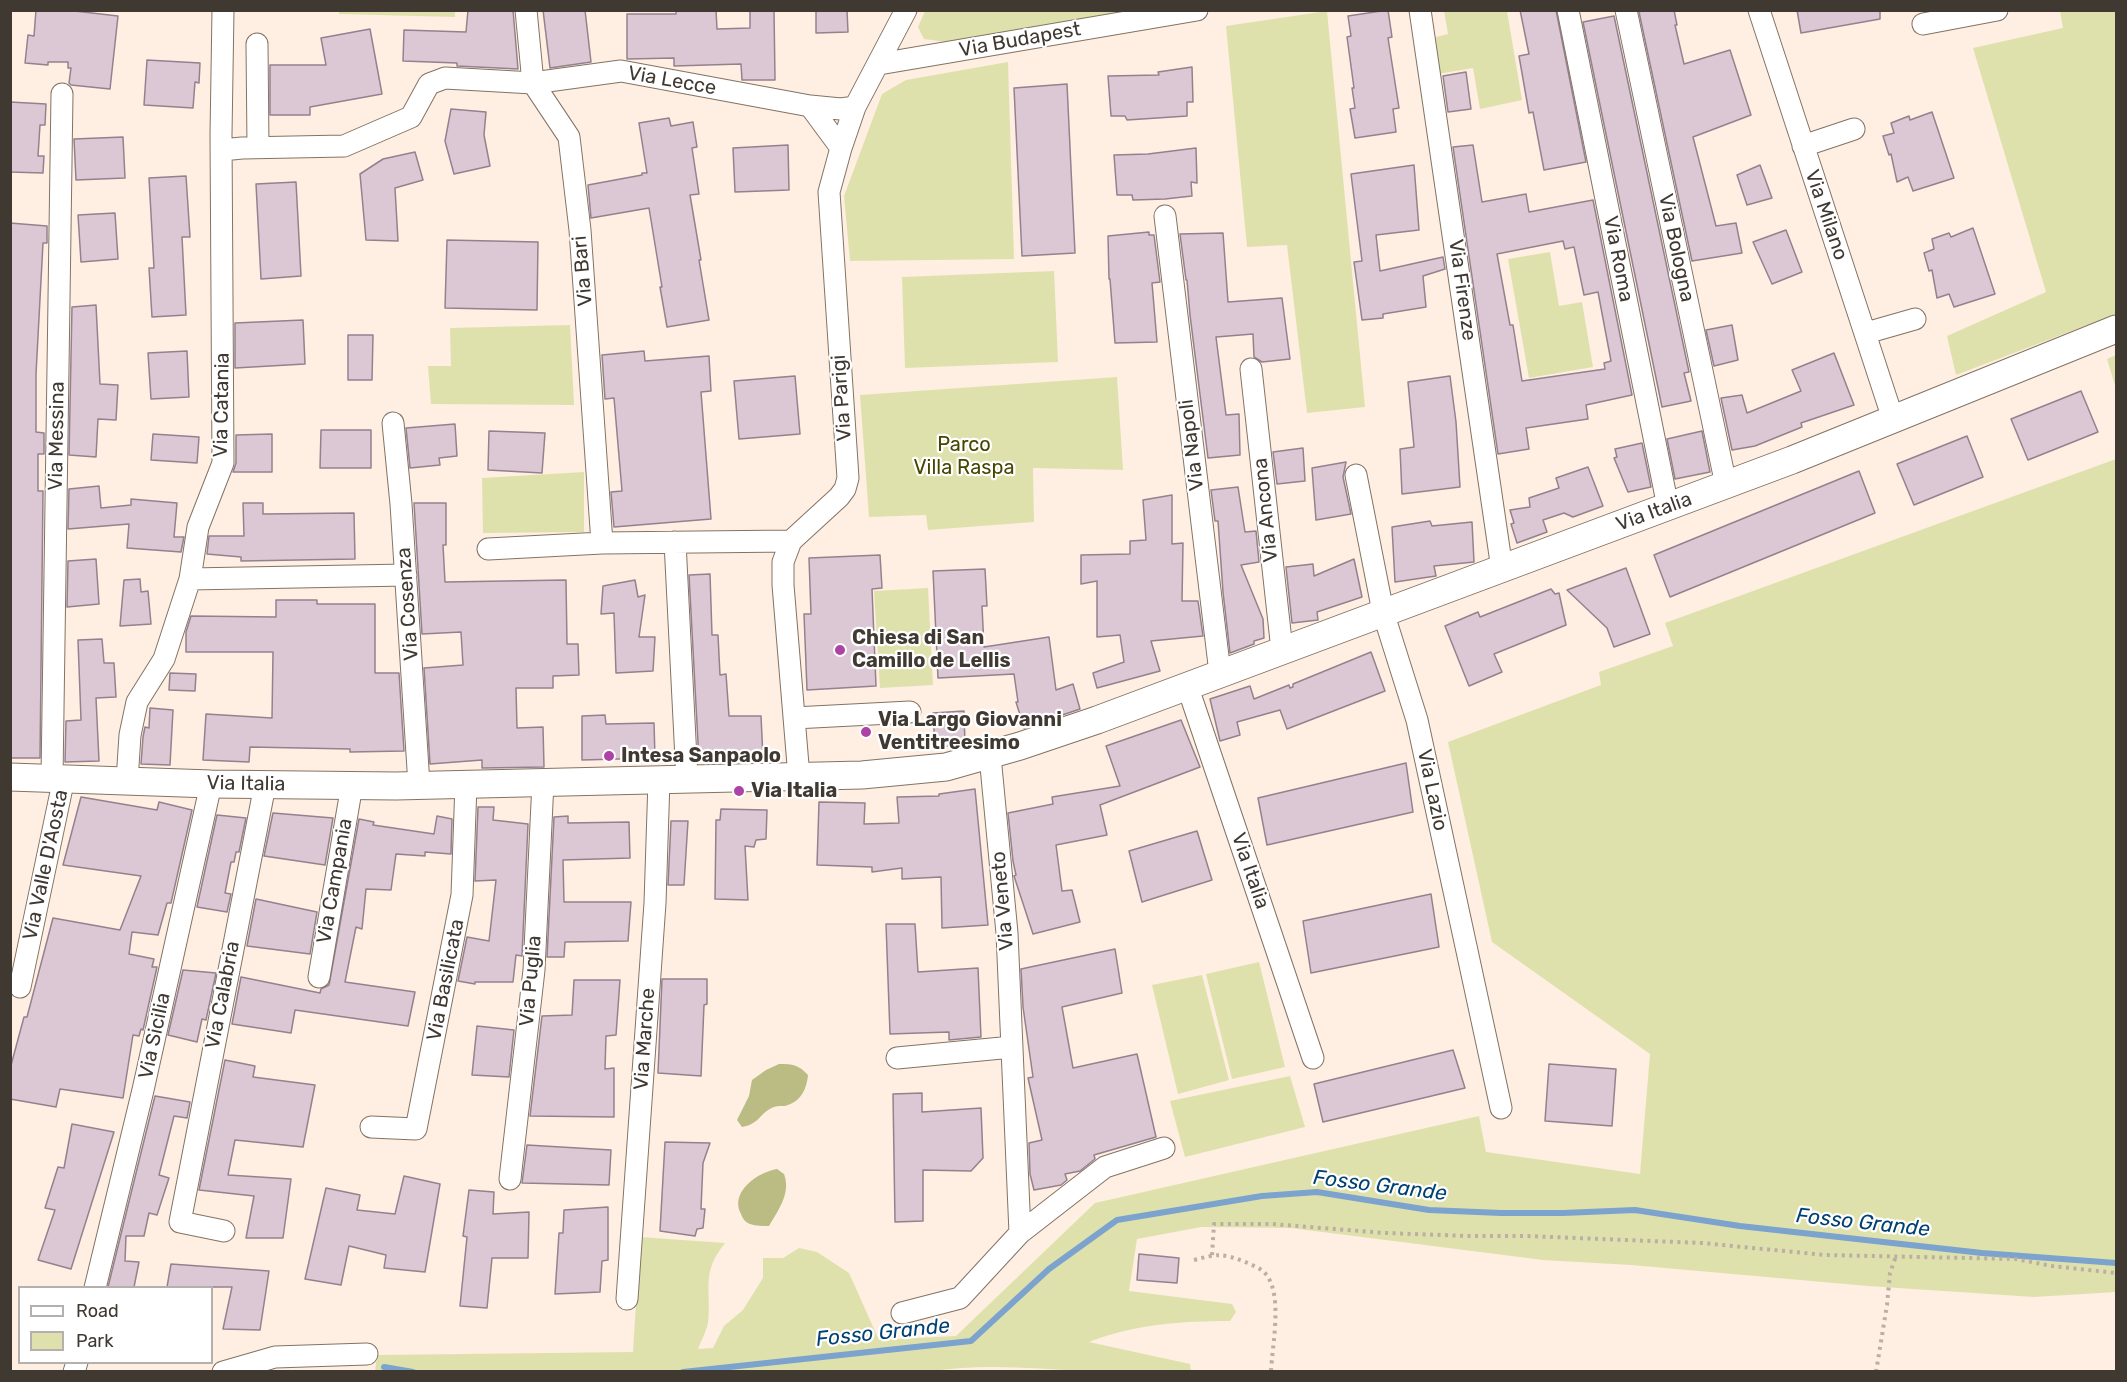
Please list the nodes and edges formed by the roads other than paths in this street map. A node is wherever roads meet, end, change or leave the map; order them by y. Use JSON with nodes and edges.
{"nodes":[{"id":1,"x":223,"y":10,"type":"edge"},
{"id":2,"x":526,"y":10,"type":"edge"},
{"id":3,"x":906,"y":10,"type":"edge"},
{"id":4,"x":1197,"y":10,"type":"edge"},
{"id":5,"x":1420,"y":10,"type":"edge"},
{"id":6,"x":1568,"y":10,"type":"edge"},
{"id":7,"x":1626,"y":10,"type":"edge"},
{"id":8,"x":1759,"y":10,"type":"edge"},
{"id":9,"x":1997,"y":10,"type":"edge"},
{"id":10,"x":1923,"y":24,"type":"dead end"},
{"id":11,"x":257,"y":44,"type":"dead end"},
{"id":12,"x":879,"y":64,"type":"junction"},
{"id":13,"x":534,"y":83,"type":"junction"},
{"id":14,"x":62,"y":94,"type":"dead end"},
{"id":15,"x":810,"y":106,"type":"junction"},
{"id":16,"x":855,"y":107,"type":"junction"},
{"id":17,"x":1854,"y":129,"type":"dead end"},
{"id":18,"x":1803,"y":146,"type":"junction"},
{"id":19,"x":258,"y":147,"type":"junction"},
{"id":20,"x":841,"y":148,"type":"junction"},
{"id":21,"x":222,"y":150,"type":"junction"},
{"id":22,"x":1165,"y":216,"type":"dead end"},
{"id":23,"x":1915,"y":319,"type":"dead end"},
{"id":24,"x":2116,"y":329,"type":"edge"},
{"id":25,"x":1866,"y":333,"type":"junction"},
{"id":26,"x":1251,"y":369,"type":"dead end"},
{"id":27,"x":1893,"y":419,"type":"junction"},
{"id":28,"x":393,"y":423,"type":"dead end"},
{"id":29,"x":1356,"y":475,"type":"dead end"},
{"id":30,"x":1726,"y":485,"type":"junction"},
{"id":31,"x":1668,"y":507,"type":"junction"},
{"id":32,"x":791,"y":541,"type":"junction"},
{"id":33,"x":602,"y":543,"type":"junction"},
{"id":34,"x":675,"y":543,"type":"junction"},
{"id":35,"x":488,"y":549,"type":"dead end"},
{"id":36,"x":1502,"y":569,"type":"junction"},
{"id":37,"x":406,"y":575,"type":"junction"},
{"id":38,"x":190,"y":579,"type":"junction"},
{"id":39,"x":1383,"y":612,"type":"junction"},
{"id":40,"x":1282,"y":650,"type":"junction"},
{"id":41,"x":1220,"y":673,"type":"junction"},
{"id":42,"x":1187,"y":685,"type":"junction"},
{"id":43,"x":910,"y":712,"type":"dead end"},
{"id":44,"x":794,"y":718,"type":"junction"},
{"id":45,"x":990,"y":756,"type":"junction"},
{"id":46,"x":10,"y":777,"type":"edge"},
{"id":47,"x":800,"y":777,"type":"junction"},
{"id":48,"x":58,"y":778,"type":"junction"},
{"id":49,"x":687,"y":779,"type":"junction"},
{"id":50,"x":659,"y":780,"type":"junction"},
{"id":51,"x":127,"y":781,"type":"junction"},
{"id":52,"x":543,"y":782,"type":"junction"},
{"id":53,"x":211,"y":784,"type":"junction"},
{"id":54,"x":466,"y":784,"type":"junction"},
{"id":55,"x":265,"y":785,"type":"junction"},
{"id":56,"x":352,"y":785,"type":"junction"},
{"id":57,"x":420,"y":785,"type":"junction"},
{"id":58,"x":319,"y":977,"type":"dead end"},
{"id":59,"x":20,"y":987,"type":"dead end"},
{"id":60,"x":1012,"y":1047,"type":"junction"},
{"id":61,"x":897,"y":1058,"type":"dead end"},
{"id":62,"x":1313,"y":1058,"type":"dead end"},
{"id":63,"x":1501,"y":1108,"type":"dead end"},
{"id":64,"x":371,"y":1127,"type":"dead end"},
{"id":65,"x":1164,"y":1148,"type":"dead end"},
{"id":66,"x":510,"y":1179,"type":"dead end"},
{"id":67,"x":224,"y":1231,"type":"dead end"},
{"id":68,"x":1020,"y":1233,"type":"junction"},
{"id":69,"x":95,"y":1286,"type":"edge"},
{"id":70,"x":627,"y":1299,"type":"dead end"},
{"id":71,"x":902,"y":1313,"type":"dead end"},
{"id":72,"x":367,"y":1354,"type":"dead end"},
{"id":73,"x":223,"y":1371,"type":"edge"}],
"edges":[{"from":1,"to":21,"type":"street","name":"Via Catania"},
{"from":2,"to":13,"type":"street","name":"Via Bari"},
{"from":3,"to":12,"type":"street","name":"Via Parigi"},
{"from":4,"to":12,"type":"street","name":"Via Budapest"},
{"from":5,"to":36,"type":"street","name":"Via Firenze"},
{"from":6,"to":31,"type":"street","name":"Via Roma"},
{"from":7,"to":30,"type":"street","name":"Via Bologna"},
{"from":8,"to":18,"type":"street","name":"Via Milano"},
{"from":9,"to":10,"type":"street"},
{"from":11,"to":19,"type":"street"},
{"from":12,"to":16,"type":"street","name":"Via Parigi"},
{"from":13,"to":15,"type":"street","name":"Via Lecce"},
{"from":13,"to":19,"type":"street","name":"Via Lecce"},
{"from":13,"to":33,"type":"street","name":"Via Bari"},
{"from":14,"to":48,"type":"street","name":"Via Messina"},
{"from":15,"to":16,"type":"street","name":"Via Lecce"},
{"from":15,"to":20,"type":"street"},
{"from":16,"to":20,"type":"street","name":"Via Parigi"},
{"from":17,"to":18,"type":"street"},
{"from":18,"to":25,"type":"street","name":"Via Milano"},
{"from":19,"to":21,"type":"street","name":"Via Lecce"},
{"from":20,"to":32,"type":"street","name":"Via Parigi"},
{"from":21,"to":38,"type":"street","name":"Via Catania"},
{"from":22,"to":41,"type":"street","name":"Via Napoli"},
{"from":23,"to":25,"type":"street"},
{"from":24,"to":27,"type":"main road","name":"Via Italia"},
{"from":25,"to":27,"type":"street","name":"Via Milano"},
{"from":26,"to":40,"type":"street","name":"Via Ancona"},
{"from":27,"to":30,"type":"main road","name":"Via Italia"},
{"from":28,"to":37,"type":"street","name":"Via Cosenza"},
{"from":29,"to":39,"type":"street","name":"Via Lazio"},
{"from":30,"to":31,"type":"main road","name":"Via Italia"},
{"from":31,"to":36,"type":"main road","name":"Via Italia"},
{"from":32,"to":34,"type":"street"},
{"from":32,"to":44,"type":"street"},
{"from":33,"to":34,"type":"street"},
{"from":33,"to":35,"type":"street"},
{"from":34,"to":49,"type":"street"},
{"from":36,"to":39,"type":"main road","name":"Via Italia"},
{"from":37,"to":38,"type":"street"},
{"from":37,"to":57,"type":"street","name":"Via Cosenza"},
{"from":38,"to":51,"type":"street","name":"Via Catania"},
{"from":39,"to":40,"type":"main road","name":"Via Italia"},
{"from":39,"to":63,"type":"street","name":"Via Lazio"},
{"from":40,"to":41,"type":"main road","name":"Via Italia"},
{"from":41,"to":42,"type":"main road","name":"Via Italia"},
{"from":42,"to":45,"type":"main road","name":"Via Italia"},
{"from":42,"to":62,"type":"street","name":"Via Italia"},
{"from":43,"to":44,"type":"street"},
{"from":44,"to":47,"type":"street"},
{"from":45,"to":47,"type":"main road","name":"Via Italia"},
{"from":45,"to":60,"type":"street","name":"Via Veneto"},
{"from":46,"to":48,"type":"main road","name":"Via Italia"},
{"from":47,"to":49,"type":"main road","name":"Via Italia"},
{"from":48,"to":51,"type":"main road","name":"Via Italia"},
{"from":48,"to":59,"type":"street","name":"Via Valle D'Aosta"},
{"from":49,"to":50,"type":"main road","name":"Via Italia"},
{"from":50,"to":52,"type":"main road","name":"Via Italia"},
{"from":50,"to":70,"type":"street","name":"Via Marche"},
{"from":51,"to":53,"type":"main road","name":"Via Italia"},
{"from":52,"to":54,"type":"main road","name":"Via Italia"},
{"from":52,"to":66,"type":"street","name":"Via Puglia"},
{"from":53,"to":55,"type":"main road","name":"Via Italia"},
{"from":53,"to":69,"type":"street","name":"Via Sicilia"},
{"from":54,"to":57,"type":"main road","name":"Via Italia"},
{"from":54,"to":64,"type":"street","name":"Via Basilicata"},
{"from":55,"to":56,"type":"main road","name":"Via Italia"},
{"from":55,"to":67,"type":"street","name":"Via Calabria"},
{"from":56,"to":57,"type":"main road","name":"Via Italia"},
{"from":56,"to":58,"type":"street","name":"Via Campania"},
{"from":60,"to":61,"type":"street"},
{"from":60,"to":68,"type":"street","name":"Via Veneto"},
{"from":65,"to":68,"type":"street"},
{"from":68,"to":71,"type":"street"},
{"from":72,"to":73,"type":"street"}]}
